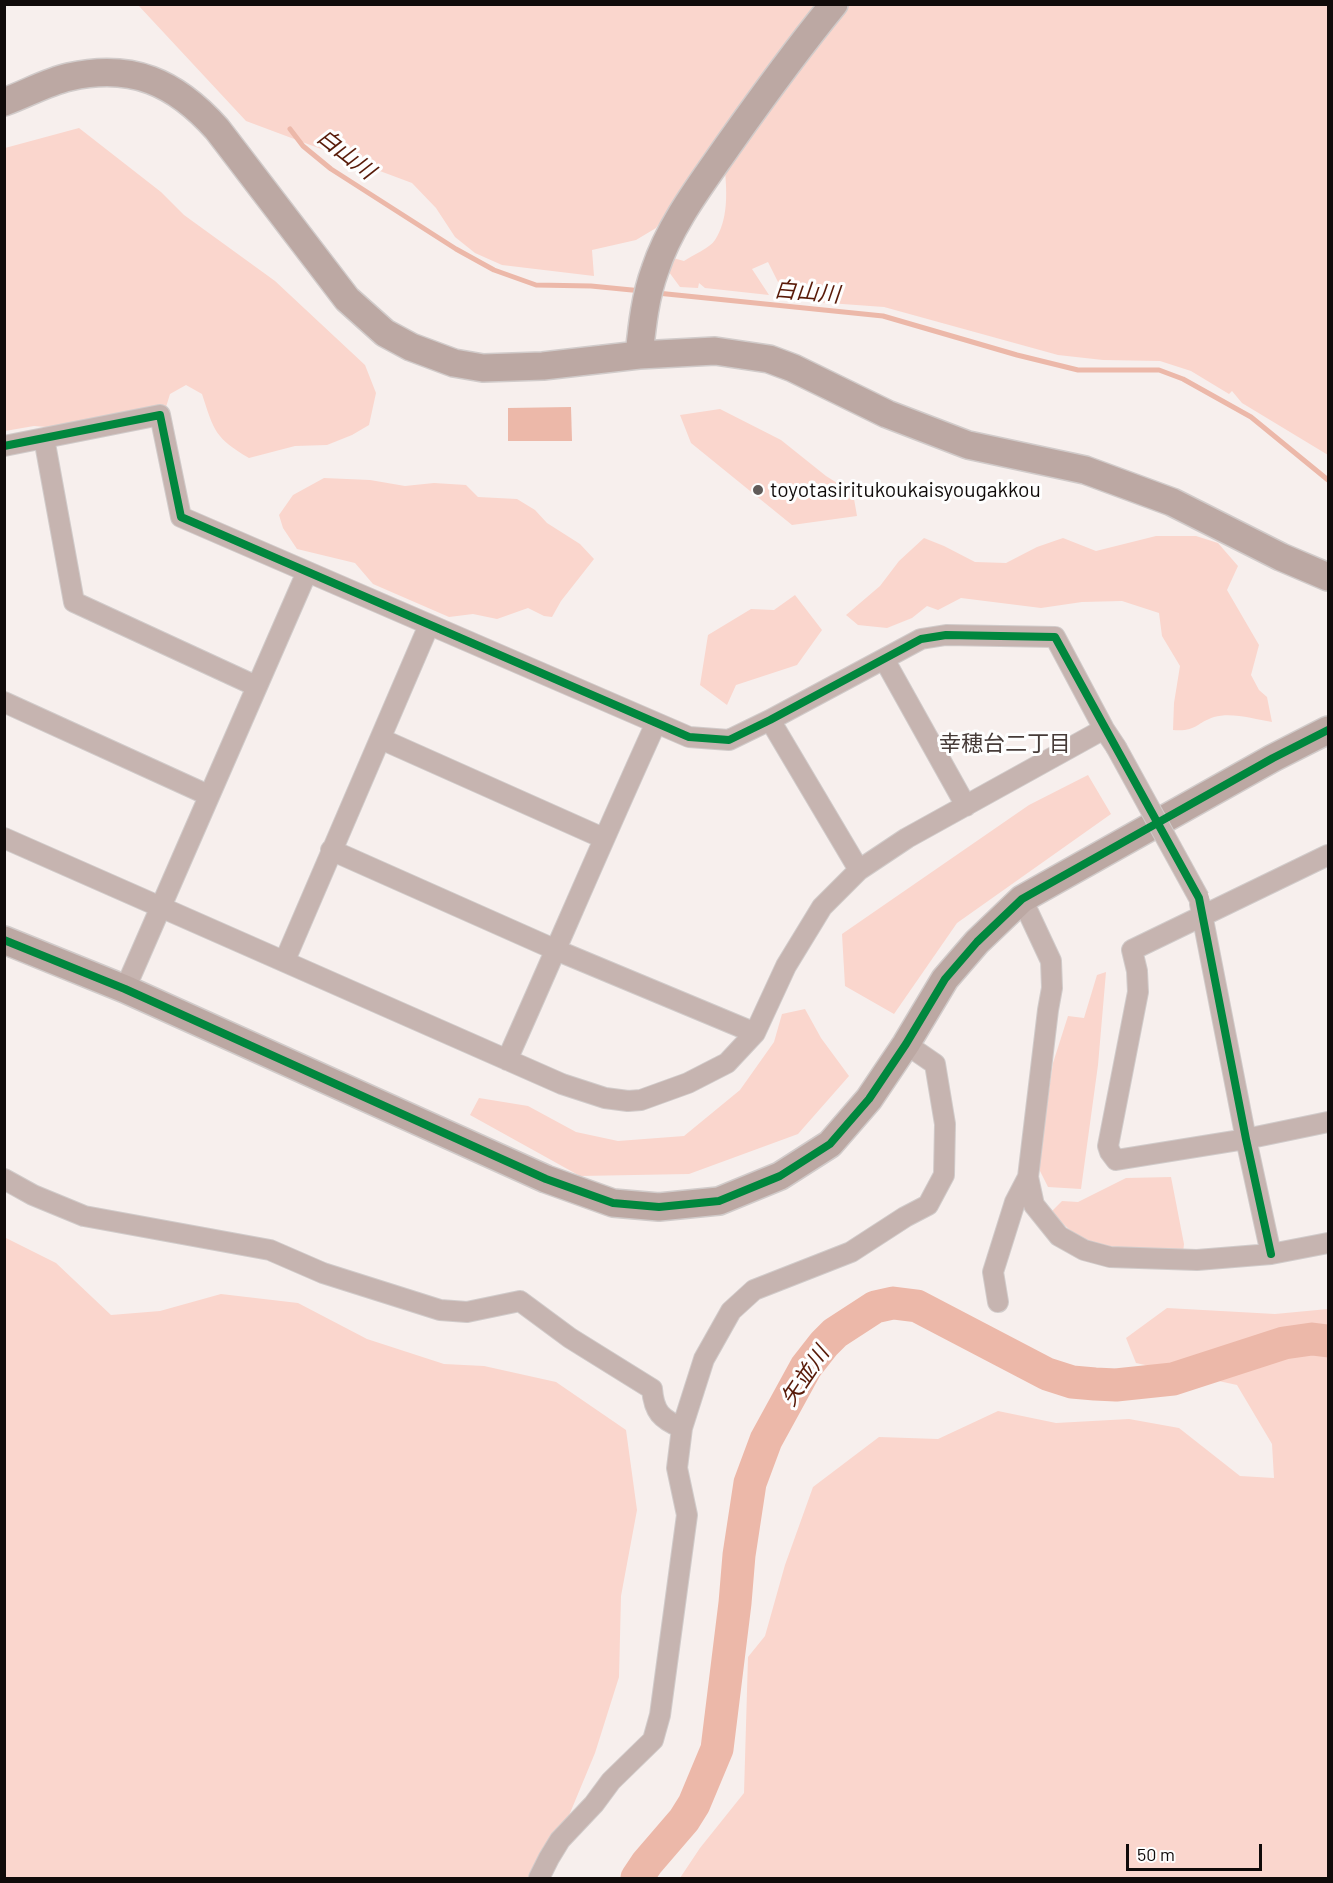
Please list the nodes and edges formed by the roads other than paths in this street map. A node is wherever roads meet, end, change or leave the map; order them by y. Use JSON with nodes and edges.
{"nodes":[{"id":1,"x":834,"y":4,"type":"edge"},
{"id":2,"x":4,"y":102,"type":"edge"},
{"id":3,"x":639,"y":355,"type":"junction"},
{"id":4,"x":44,"y":438,"type":"junction"},
{"id":5,"x":4,"y":446,"type":"edge"},
{"id":6,"x":307,"y":572,"type":"junction"},
{"id":7,"x":1329,"y":577,"type":"edge"},
{"id":8,"x":429,"y":625,"type":"junction"},
{"id":9,"x":884,"y":659,"type":"junction"},
{"id":10,"x":256,"y":686,"type":"junction"},
{"id":11,"x":4,"y":702,"type":"edge"},
{"id":12,"x":770,"y":720,"type":"junction"},
{"id":13,"x":656,"y":723,"type":"junction"},
{"id":14,"x":1104,"y":729,"type":"junction"},
{"id":15,"x":1329,"y":730,"type":"edge"},
{"id":16,"x":381,"y":739,"type":"junction"},
{"id":17,"x":208,"y":795,"type":"junction"},
{"id":18,"x":966,"y":806,"type":"junction"},
{"id":19,"x":4,"y":838,"type":"edge"},
{"id":20,"x":603,"y":838,"type":"junction"},
{"id":21,"x":331,"y":850,"type":"junction"},
{"id":22,"x":1328,"y":857,"type":"edge"},
{"id":23,"x":859,"y":870,"type":"junction"},
{"id":24,"x":1022,"y":899,"type":"junction"},
{"id":25,"x":160,"y":906,"type":"junction"},
{"id":26,"x":1201,"y":907,"type":"junction"},
{"id":27,"x":4,"y":940,"type":"edge"},
{"id":28,"x":556,"y":950,"type":"junction"},
{"id":29,"x":285,"y":960,"type":"junction"},
{"id":30,"x":125,"y":989,"type":"junction"},
{"id":31,"x":755,"y":1034,"type":"junction"},
{"id":32,"x":906,"y":1044,"type":"junction"},
{"id":33,"x":507,"y":1060,"type":"junction"},
{"id":34,"x":1329,"y":1122,"type":"edge"},
{"id":35,"x":1246,"y":1139,"type":"junction"},
{"id":36,"x":1028,"y":1177,"type":"junction"},
{"id":37,"x":4,"y":1179,"type":"edge"},
{"id":38,"x":1329,"y":1244,"type":"edge"},
{"id":39,"x":1271,"y":1254,"type":"junction"},
{"id":40,"x":998,"y":1302,"type":"dead end"},
{"id":41,"x":682,"y":1428,"type":"junction"},
{"id":42,"x":539,"y":1878,"type":"edge"}],
"edges":[{"from":1,"to":3,"type":"street"},
{"from":2,"to":3,"type":"street"},
{"from":3,"to":7,"type":"street"},
{"from":4,"to":5,"type":"street"},
{"from":4,"to":6,"type":"street"},
{"from":4,"to":10,"type":"street"},
{"from":6,"to":8,"type":"street"},
{"from":6,"to":10,"type":"street"},
{"from":8,"to":13,"type":"street"},
{"from":8,"to":16,"type":"street"},
{"from":9,"to":12,"type":"street"},
{"from":9,"to":14,"type":"street"},
{"from":9,"to":18,"type":"street"},
{"from":10,"to":17,"type":"street"},
{"from":11,"to":17,"type":"street"},
{"from":12,"to":13,"type":"street"},
{"from":12,"to":23,"type":"street"},
{"from":13,"to":20,"type":"street"},
{"from":14,"to":18,"type":"street"},
{"from":14,"to":26,"type":"street","bridge":true},
{"from":15,"to":24,"type":"street"},
{"from":16,"to":20,"type":"street"},
{"from":16,"to":21,"type":"street"},
{"from":17,"to":25,"type":"street"},
{"from":18,"to":23,"type":"street"},
{"from":19,"to":25,"type":"street"},
{"from":20,"to":28,"type":"street"},
{"from":21,"to":28,"type":"street"},
{"from":21,"to":29,"type":"street"},
{"from":22,"to":26,"type":"street"},
{"from":23,"to":31,"type":"street"},
{"from":24,"to":32,"type":"street"},
{"from":24,"to":36,"type":"street"},
{"from":25,"to":29,"type":"street"},
{"from":25,"to":30,"type":"street"},
{"from":26,"to":35,"type":"street"},
{"from":26,"to":35,"type":"street"},
{"from":27,"to":30,"type":"street"},
{"from":28,"to":31,"type":"street"},
{"from":28,"to":33,"type":"street"},
{"from":29,"to":33,"type":"street"},
{"from":30,"to":32,"type":"street"},
{"from":31,"to":33,"type":"street"},
{"from":32,"to":41,"type":"street"},
{"from":34,"to":35,"type":"street"},
{"from":35,"to":39,"type":"street"},
{"from":36,"to":39,"type":"street"},
{"from":36,"to":40,"type":"street"},
{"from":37,"to":41,"type":"street"},
{"from":38,"to":39,"type":"street"},
{"from":41,"to":42,"type":"street"}]}
